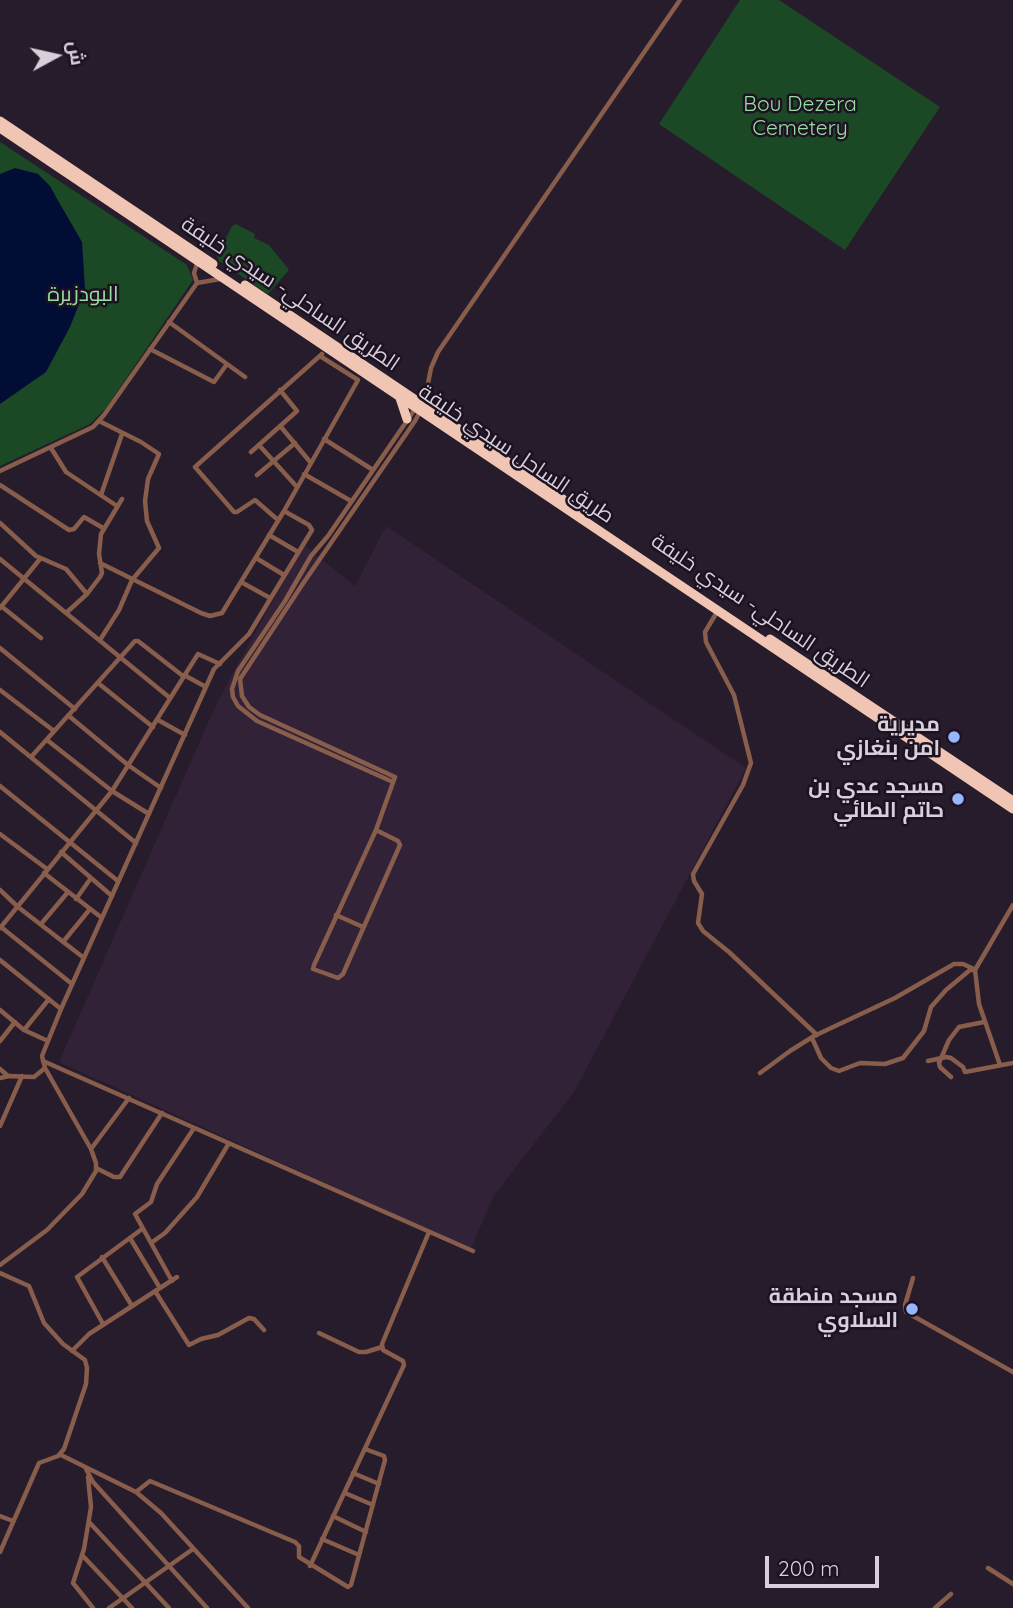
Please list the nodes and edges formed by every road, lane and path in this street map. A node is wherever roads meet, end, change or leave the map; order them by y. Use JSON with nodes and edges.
{"nodes":[{"id":1,"x":680,"y":0,"type":"edge"},
{"id":2,"x":0,"y":121,"type":"edge"},
{"id":3,"x":0,"y":128,"type":"edge"},
{"id":4,"x":198,"y":261,"type":"junction"},
{"id":5,"x":224,"y":279,"type":"junction"},
{"id":6,"x":197,"y":283,"type":"junction"},
{"id":7,"x":169,"y":322,"type":"junction"},
{"id":8,"x":150,"y":349,"type":"junction"},
{"id":9,"x":328,"y":349,"type":"junction"},
{"id":10,"x":320,"y":356,"type":"junction"},
{"id":11,"x":227,"y":364,"type":"junction"},
{"id":12,"x":360,"y":376,"type":"junction"},
{"id":13,"x":244,"y":377,"type":"dead end"},
{"id":14,"x":280,"y":390,"type":"junction"},
{"id":15,"x":400,"y":397,"type":"junction"},
{"id":16,"x":421,"y":404,"type":"junction"},
{"id":17,"x":432,"y":418,"type":"junction"},
{"id":18,"x":411,"y":420,"type":"junction"},
{"id":19,"x":99,"y":421,"type":"junction"},
{"id":20,"x":281,"y":427,"type":"junction"},
{"id":21,"x":122,"y":434,"type":"junction"},
{"id":22,"x":324,"y":439,"type":"junction"},
{"id":23,"x":295,"y":443,"type":"junction"},
{"id":24,"x":259,"y":445,"type":"junction"},
{"id":25,"x":51,"y":447,"type":"junction"},
{"id":26,"x":251,"y":452,"type":"dead end"},
{"id":27,"x":273,"y":461,"type":"junction"},
{"id":28,"x":311,"y":463,"type":"junction"},
{"id":29,"x":373,"y":470,"type":"junction"},
{"id":30,"x":0,"y":471,"type":"edge"},
{"id":31,"x":304,"y":474,"type":"junction"},
{"id":32,"x":257,"y":475,"type":"dead end"},
{"id":33,"x":0,"y":485,"type":"edge"},
{"id":34,"x":298,"y":487,"type":"junction"},
{"id":35,"x":102,"y":495,"type":"junction"},
{"id":36,"x":122,"y":499,"type":"dead end"},
{"id":37,"x":351,"y":502,"type":"junction"},
{"id":38,"x":117,"y":506,"type":"junction"},
{"id":39,"x":284,"y":511,"type":"junction"},
{"id":40,"x":278,"y":520,"type":"junction"},
{"id":41,"x":0,"y":523,"type":"edge"},
{"id":42,"x":103,"y":528,"type":"junction"},
{"id":43,"x":270,"y":535,"type":"junction"},
{"id":44,"x":325,"y":546,"type":"junction"},
{"id":45,"x":298,"y":552,"type":"junction"},
{"id":46,"x":256,"y":558,"type":"junction"},
{"id":47,"x":0,"y":559,"type":"edge"},
{"id":48,"x":40,"y":559,"type":"junction"},
{"id":49,"x":100,"y":563,"type":"junction"},
{"id":50,"x":284,"y":575,"type":"junction"},
{"id":51,"x":23,"y":579,"type":"junction"},
{"id":52,"x":132,"y":580,"type":"junction"},
{"id":53,"x":301,"y":581,"type":"junction"},
{"id":54,"x":241,"y":582,"type":"junction"},
{"id":55,"x":87,"y":594,"type":"junction"},
{"id":56,"x":270,"y":598,"type":"junction"},
{"id":57,"x":1,"y":607,"type":"edge"},
{"id":58,"x":718,"y":611,"type":"junction"},
{"id":59,"x":66,"y":613,"type":"junction"},
{"id":60,"x":41,"y":638,"type":"dead end"},
{"id":61,"x":100,"y":640,"type":"junction"},
{"id":62,"x":0,"y":648,"type":"edge"},
{"id":63,"x":120,"y":657,"type":"junction"},
{"id":64,"x":220,"y":664,"type":"junction"},
{"id":65,"x":184,"y":676,"type":"junction"},
{"id":66,"x":98,"y":683,"type":"junction"},
{"id":67,"x":206,"y":687,"type":"junction"},
{"id":68,"x":0,"y":690,"type":"edge"},
{"id":69,"x":170,"y":698,"type":"junction"},
{"id":70,"x":75,"y":709,"type":"junction"},
{"id":71,"x":69,"y":716,"type":"junction"},
{"id":72,"x":259,"y":718,"type":"junction"},
{"id":73,"x":158,"y":720,"type":"junction"},
{"id":74,"x":153,"y":727,"type":"junction"},
{"id":75,"x":54,"y":731,"type":"junction"},
{"id":76,"x":0,"y":732,"type":"edge"},
{"id":77,"x":185,"y":735,"type":"junction"},
{"id":78,"x":47,"y":740,"type":"junction"},
{"id":79,"x":31,"y":757,"type":"junction"},
{"id":80,"x":128,"y":765,"type":"junction"},
{"id":81,"x":0,"y":786,"type":"edge"},
{"id":82,"x":161,"y":788,"type":"junction"},
{"id":83,"x":112,"y":791,"type":"junction"},
{"id":84,"x":1013,"y":801,"type":"edge"},
{"id":85,"x":1013,"y":809,"type":"edge"},
{"id":86,"x":97,"y":810,"type":"junction"},
{"id":87,"x":149,"y":814,"type":"junction"},
{"id":88,"x":376,"y":830,"type":"junction"},
{"id":89,"x":0,"y":834,"type":"edge"},
{"id":90,"x":70,"y":841,"type":"junction"},
{"id":91,"x":136,"y":843,"type":"junction"},
{"id":92,"x":61,"y":852,"type":"junction"},
{"id":93,"x":45,"y":871,"type":"junction"},
{"id":94,"x":91,"y":878,"type":"junction"},
{"id":95,"x":118,"y":881,"type":"junction"},
{"id":96,"x":0,"y":890,"type":"edge"},
{"id":97,"x":68,"y":892,"type":"junction"},
{"id":98,"x":112,"y":896,"type":"junction"},
{"id":99,"x":76,"y":899,"type":"junction"},
{"id":100,"x":1013,"y":905,"type":"edge"},
{"id":101,"x":18,"y":907,"type":"junction"},
{"id":102,"x":89,"y":909,"type":"junction"},
{"id":103,"x":336,"y":915,"type":"junction"},
{"id":104,"x":102,"y":918,"type":"junction"},
{"id":105,"x":41,"y":924,"type":"junction"},
{"id":106,"x":1,"y":925,"type":"edge"},
{"id":107,"x":363,"y":927,"type":"junction"},
{"id":108,"x":63,"y":942,"type":"junction"},
{"id":109,"x":84,"y":958,"type":"junction"},
{"id":110,"x":0,"y":960,"type":"edge"},
{"id":111,"x":975,"y":970,"type":"junction"},
{"id":112,"x":72,"y":984,"type":"junction"},
{"id":113,"x":49,"y":999,"type":"junction"},
{"id":114,"x":61,"y":1009,"type":"junction"},
{"id":115,"x":0,"y":1010,"type":"edge"},
{"id":116,"x":15,"y":1022,"type":"junction"},
{"id":117,"x":984,"y":1022,"type":"junction"},
{"id":118,"x":24,"y":1030,"type":"junction"},
{"id":119,"x":814,"y":1037,"type":"junction"},
{"id":120,"x":0,"y":1041,"type":"edge"},
{"id":121,"x":48,"y":1041,"type":"junction"},
{"id":122,"x":941,"y":1059,"type":"junction"},
{"id":123,"x":43,"y":1061,"type":"junction"},
{"id":124,"x":928,"y":1062,"type":"dead end"},
{"id":125,"x":1013,"y":1063,"type":"edge"},
{"id":126,"x":1000,"y":1066,"type":"junction"},
{"id":127,"x":45,"y":1068,"type":"junction"},
{"id":128,"x":0,"y":1069,"type":"edge"},
{"id":129,"x":760,"y":1073,"type":"dead end"},
{"id":130,"x":9,"y":1076,"type":"junction"},
{"id":131,"x":22,"y":1076,"type":"junction"},
{"id":132,"x":951,"y":1077,"type":"dead end"},
{"id":133,"x":0,"y":1078,"type":"edge"},
{"id":134,"x":129,"y":1098,"type":"junction"},
{"id":135,"x":162,"y":1113,"type":"junction"},
{"id":136,"x":0,"y":1126,"type":"edge"},
{"id":137,"x":194,"y":1128,"type":"junction"},
{"id":138,"x":229,"y":1143,"type":"junction"},
{"id":139,"x":91,"y":1149,"type":"junction"},
{"id":140,"x":96,"y":1167,"type":"junction"},
{"id":141,"x":142,"y":1229,"type":"junction"},
{"id":142,"x":429,"y":1232,"type":"junction"},
{"id":143,"x":147,"y":1237,"type":"junction"},
{"id":144,"x":130,"y":1238,"type":"junction"},
{"id":145,"x":156,"y":1238,"type":"junction"},
{"id":146,"x":151,"y":1243,"type":"junction"},
{"id":147,"x":473,"y":1251,"type":"dead end"},
{"id":148,"x":102,"y":1257,"type":"junction"},
{"id":149,"x":0,"y":1265,"type":"edge"},
{"id":150,"x":0,"y":1273,"type":"edge"},
{"id":151,"x":913,"y":1278,"type":"dead end"},
{"id":152,"x":158,"y":1290,"type":"junction"},
{"id":153,"x":132,"y":1306,"type":"junction"},
{"id":154,"x":103,"y":1324,"type":"junction"},
{"id":155,"x":264,"y":1330,"type":"dead end"},
{"id":156,"x":318,"y":1333,"type":"dead end"},
{"id":157,"x":382,"y":1347,"type":"junction"},
{"id":158,"x":72,"y":1351,"type":"junction"},
{"id":159,"x":1013,"y":1371,"type":"edge"},
{"id":160,"x":365,"y":1449,"type":"junction"},
{"id":161,"x":61,"y":1455,"type":"junction"},
{"id":162,"x":85,"y":1468,"type":"junction"},
{"id":163,"x":353,"y":1474,"type":"junction"},
{"id":164,"x":88,"y":1476,"type":"junction"},
{"id":165,"x":379,"y":1484,"type":"junction"},
{"id":166,"x":136,"y":1492,"type":"junction"},
{"id":167,"x":345,"y":1493,"type":"junction"},
{"id":168,"x":373,"y":1505,"type":"junction"},
{"id":169,"x":0,"y":1516,"type":"edge"},
{"id":170,"x":333,"y":1516,"type":"junction"},
{"id":171,"x":13,"y":1521,"type":"junction"},
{"id":172,"x":89,"y":1522,"type":"junction"},
{"id":173,"x":366,"y":1532,"type":"junction"},
{"id":174,"x":322,"y":1539,"type":"junction"},
{"id":175,"x":192,"y":1549,"type":"junction"},
{"id":176,"x":0,"y":1552,"type":"edge"},
{"id":177,"x":82,"y":1555,"type":"junction"},
{"id":178,"x":359,"y":1555,"type":"junction"},
{"id":179,"x":169,"y":1566,"type":"junction"},
{"id":180,"x":310,"y":1566,"type":"junction"},
{"id":181,"x":988,"y":1568,"type":"dead end"},
{"id":182,"x":145,"y":1582,"type":"junction"},
{"id":183,"x":1013,"y":1584,"type":"edge"},
{"id":184,"x":951,"y":1594,"type":"dead end"},
{"id":185,"x":123,"y":1598,"type":"junction"},
{"id":186,"x":93,"y":1608,"type":"edge"},
{"id":187,"x":109,"y":1608,"type":"edge"},
{"id":188,"x":132,"y":1608,"type":"edge"},
{"id":189,"x":169,"y":1608,"type":"edge"},
{"id":190,"x":207,"y":1608,"type":"edge"},
{"id":191,"x":248,"y":1608,"type":"edge"},
{"id":192,"x":935,"y":1608,"type":"edge"}],
"edges":[{"from":1,"to":16,"type":"street"},
{"from":2,"to":16,"type":"highway","name":"الطريق الساحلي- سيدي خليفة"},
{"from":3,"to":4,"type":"highway","name":"طريق الساحل سيدي خليفة"},
{"from":4,"to":5,"type":"highway","name":"طريق الساحل سيدي خليفة"},
{"from":4,"to":6,"type":"street"},
{"from":5,"to":6,"type":"street"},
{"from":5,"to":9,"type":"highway","name":"طريق الساحل سيدي خليفة"},
{"from":6,"to":7,"type":"street"},
{"from":7,"to":8,"type":"street"},
{"from":7,"to":11,"type":"street"},
{"from":8,"to":11,"type":"street"},
{"from":8,"to":19,"type":"street"},
{"from":9,"to":10,"type":"street"},
{"from":9,"to":12,"type":"highway","name":"طريق الساحل سيدي خليفة"},
{"from":10,"to":12,"type":"street"},
{"from":10,"to":14,"type":"street"},
{"from":11,"to":13,"type":"street"},
{"from":12,"to":15,"type":"highway","name":"طريق الساحل سيدي خليفة"},
{"from":12,"to":22,"type":"street"},
{"from":14,"to":20,"type":"street"},
{"from":14,"to":40,"type":"street"},
{"from":15,"to":16,"type":"highway","name":"طريق الساحل سيدي خليفة"},
{"from":15,"to":18,"type":"highway"},
{"from":16,"to":17,"type":"highway","name":"طريق الساحل سيدي خليفة"},
{"from":16,"to":18,"type":"street"},
{"from":16,"to":84,"type":"highway","name":"الطريق الساحلي- سيدي خليفة"},
{"from":17,"to":18,"type":"highway"},
{"from":17,"to":58,"type":"highway","name":"طريق الساحل سيدي خليفة"},
{"from":18,"to":29,"type":"street"},
{"from":18,"to":44,"type":"street"},
{"from":19,"to":21,"type":"street"},
{"from":19,"to":25,"type":"street"},
{"from":20,"to":23,"type":"street"},
{"from":20,"to":24,"type":"street"},
{"from":21,"to":35,"type":"street"},
{"from":21,"to":52,"type":"street"},
{"from":22,"to":28,"type":"street"},
{"from":22,"to":29,"type":"street"},
{"from":23,"to":27,"type":"street"},
{"from":23,"to":28,"type":"street"},
{"from":24,"to":26,"type":"street"},
{"from":24,"to":27,"type":"street"},
{"from":25,"to":30,"type":"street"},
{"from":25,"to":35,"type":"street"},
{"from":27,"to":32,"type":"street"},
{"from":27,"to":34,"type":"street"},
{"from":28,"to":31,"type":"street"},
{"from":29,"to":37,"type":"street"},
{"from":31,"to":34,"type":"street"},
{"from":31,"to":37,"type":"street"},
{"from":33,"to":42,"type":"street"},
{"from":34,"to":39,"type":"street"},
{"from":35,"to":38,"type":"street"},
{"from":36,"to":38,"type":"street"},
{"from":37,"to":44,"type":"street"},
{"from":38,"to":42,"type":"street"},
{"from":39,"to":40,"type":"street"},
{"from":39,"to":45,"type":"street"},
{"from":40,"to":43,"type":"street"},
{"from":41,"to":48,"type":"street"},
{"from":42,"to":49,"type":"street"},
{"from":43,"to":45,"type":"street"},
{"from":43,"to":46,"type":"street"},
{"from":44,"to":53,"type":"street"},
{"from":45,"to":50,"type":"street"},
{"from":46,"to":50,"type":"street"},
{"from":46,"to":54,"type":"street"},
{"from":47,"to":51,"type":"street"},
{"from":48,"to":51,"type":"street"},
{"from":48,"to":55,"type":"street"},
{"from":49,"to":52,"type":"street"},
{"from":49,"to":55,"type":"street"},
{"from":50,"to":56,"type":"street"},
{"from":51,"to":57,"type":"street"},
{"from":51,"to":59,"type":"street"},
{"from":52,"to":54,"type":"street"},
{"from":52,"to":61,"type":"street"},
{"from":53,"to":72,"type":"street"},
{"from":53,"to":72,"type":"street"},
{"from":54,"to":56,"type":"street"},
{"from":55,"to":59,"type":"street"},
{"from":56,"to":64,"type":"street"},
{"from":57,"to":60,"type":"street"},
{"from":58,"to":85,"type":"highway","name":"طريق الساحل سيدي خليفة"},
{"from":58,"to":119,"type":"street"},
{"from":59,"to":61,"type":"street"},
{"from":61,"to":63,"type":"street"},
{"from":62,"to":70,"type":"street"},
{"from":63,"to":65,"type":"street"},
{"from":63,"to":66,"type":"street"},
{"from":63,"to":69,"type":"street"},
{"from":64,"to":65,"type":"street"},
{"from":64,"to":67,"type":"street"},
{"from":65,"to":67,"type":"street"},
{"from":65,"to":69,"type":"street"},
{"from":66,"to":70,"type":"street"},
{"from":66,"to":74,"type":"street"},
{"from":67,"to":77,"type":"street"},
{"from":68,"to":75,"type":"street"},
{"from":69,"to":73,"type":"street"},
{"from":70,"to":71,"type":"street"},
{"from":71,"to":75,"type":"street"},
{"from":71,"to":80,"type":"street"},
{"from":72,"to":88,"type":"street"},
{"from":73,"to":74,"type":"street"},
{"from":73,"to":77,"type":"street"},
{"from":74,"to":80,"type":"street"},
{"from":75,"to":78,"type":"street"},
{"from":76,"to":79,"type":"street"},
{"from":77,"to":82,"type":"street"},
{"from":78,"to":79,"type":"street"},
{"from":78,"to":83,"type":"street"},
{"from":79,"to":86,"type":"street"},
{"from":80,"to":82,"type":"street"},
{"from":80,"to":83,"type":"street"},
{"from":81,"to":90,"type":"street"},
{"from":82,"to":87,"type":"street"},
{"from":83,"to":86,"type":"street"},
{"from":83,"to":87,"type":"street"},
{"from":86,"to":90,"type":"street"},
{"from":86,"to":91,"type":"street"},
{"from":87,"to":91,"type":"street"},
{"from":88,"to":103,"type":"street"},
{"from":88,"to":107,"type":"street"},
{"from":89,"to":93,"type":"street"},
{"from":90,"to":92,"type":"street"},
{"from":90,"to":95,"type":"street"},
{"from":91,"to":95,"type":"street"},
{"from":92,"to":93,"type":"street"},
{"from":92,"to":94,"type":"street"},
{"from":93,"to":97,"type":"street"},
{"from":93,"to":101,"type":"street"},
{"from":94,"to":98,"type":"street"},
{"from":94,"to":99,"type":"street"},
{"from":95,"to":98,"type":"street"},
{"from":96,"to":101,"type":"street"},
{"from":97,"to":99,"type":"street"},
{"from":97,"to":105,"type":"street"},
{"from":98,"to":104,"type":"street"},
{"from":99,"to":102,"type":"street"},
{"from":100,"to":111,"type":"street"},
{"from":101,"to":105,"type":"street"},
{"from":101,"to":106,"type":"street"},
{"from":102,"to":104,"type":"street"},
{"from":102,"to":108,"type":"street"},
{"from":103,"to":107,"type":"street"},
{"from":103,"to":107,"type":"street"},
{"from":104,"to":109,"type":"street"},
{"from":105,"to":108,"type":"street"},
{"from":106,"to":112,"type":"street"},
{"from":108,"to":109,"type":"street"},
{"from":109,"to":112,"type":"street"},
{"from":110,"to":113,"type":"street"},
{"from":111,"to":117,"type":"street"},
{"from":111,"to":119,"type":"street"},
{"from":111,"to":119,"type":"street"},
{"from":112,"to":114,"type":"street"},
{"from":113,"to":114,"type":"street"},
{"from":113,"to":118,"type":"street"},
{"from":114,"to":121,"type":"street"},
{"from":115,"to":116,"type":"street"},
{"from":116,"to":118,"type":"street"},
{"from":116,"to":120,"type":"street"},
{"from":117,"to":122,"type":"street"},
{"from":117,"to":126,"type":"street"},
{"from":118,"to":121,"type":"street"},
{"from":119,"to":129,"type":"street"},
{"from":121,"to":123,"type":"street"},
{"from":122,"to":124,"type":"street"},
{"from":122,"to":126,"type":"street"},
{"from":122,"to":132,"type":"street"},
{"from":123,"to":127,"type":"street"},
{"from":123,"to":134,"type":"street"},
{"from":125,"to":126,"type":"street"},
{"from":127,"to":131,"type":"street"},
{"from":127,"to":139,"type":"street"},
{"from":128,"to":130,"type":"street"},
{"from":130,"to":131,"type":"street"},
{"from":130,"to":133,"type":"street"},
{"from":131,"to":136,"type":"street"},
{"from":134,"to":135,"type":"street"},
{"from":134,"to":139,"type":"street"},
{"from":135,"to":137,"type":"street"},
{"from":135,"to":140,"type":"street"},
{"from":137,"to":138,"type":"street"},
{"from":137,"to":141,"type":"street"},
{"from":138,"to":142,"type":"street"},
{"from":138,"to":145,"type":"street"},
{"from":139,"to":140,"type":"street"},
{"from":140,"to":149,"type":"street"},
{"from":141,"to":143,"type":"street"},
{"from":141,"to":144,"type":"street"},
{"from":142,"to":147,"type":"street"},
{"from":142,"to":157,"type":"street"},
{"from":143,"to":145,"type":"street"},
{"from":143,"to":146,"type":"street"},
{"from":144,"to":148,"type":"street"},
{"from":144,"to":152,"type":"street"},
{"from":145,"to":146,"type":"street"},
{"from":146,"to":152,"type":"street"},
{"from":148,"to":153,"type":"street"},
{"from":148,"to":154,"type":"street"},
{"from":150,"to":158,"type":"street"},
{"from":151,"to":159,"type":"street"},
{"from":152,"to":153,"type":"street"},
{"from":152,"to":155,"type":"street"},
{"from":153,"to":154,"type":"street"},
{"from":154,"to":158,"type":"street"},
{"from":156,"to":157,"type":"street"},
{"from":157,"to":160,"type":"street"},
{"from":158,"to":161,"type":"street"},
{"from":160,"to":163,"type":"street"},
{"from":160,"to":165,"type":"street"},
{"from":161,"to":162,"type":"street"},
{"from":161,"to":171,"type":"street"},
{"from":162,"to":164,"type":"street"},
{"from":162,"to":166,"type":"street"},
{"from":163,"to":165,"type":"street"},
{"from":163,"to":167,"type":"street"},
{"from":164,"to":172,"type":"street"},
{"from":164,"to":179,"type":"street"},
{"from":165,"to":168,"type":"street"},
{"from":166,"to":175,"type":"street"},
{"from":166,"to":180,"type":"street"},
{"from":167,"to":168,"type":"street"},
{"from":167,"to":170,"type":"street"},
{"from":168,"to":173,"type":"street"},
{"from":169,"to":171,"type":"street"},
{"from":170,"to":173,"type":"street"},
{"from":170,"to":174,"type":"street"},
{"from":171,"to":176,"type":"street"},
{"from":172,"to":177,"type":"street"},
{"from":172,"to":182,"type":"street"},
{"from":173,"to":178,"type":"street"},
{"from":174,"to":178,"type":"street"},
{"from":174,"to":180,"type":"street"},
{"from":175,"to":179,"type":"street"},
{"from":175,"to":191,"type":"street"},
{"from":177,"to":185,"type":"street"},
{"from":177,"to":186,"type":"street"},
{"from":178,"to":180,"type":"street"},
{"from":179,"to":182,"type":"street"},
{"from":179,"to":190,"type":"street"},
{"from":181,"to":183,"type":"street"},
{"from":182,"to":185,"type":"street"},
{"from":182,"to":189,"type":"street"},
{"from":184,"to":192,"type":"street"},
{"from":185,"to":187,"type":"street"},
{"from":185,"to":188,"type":"street"}]}
